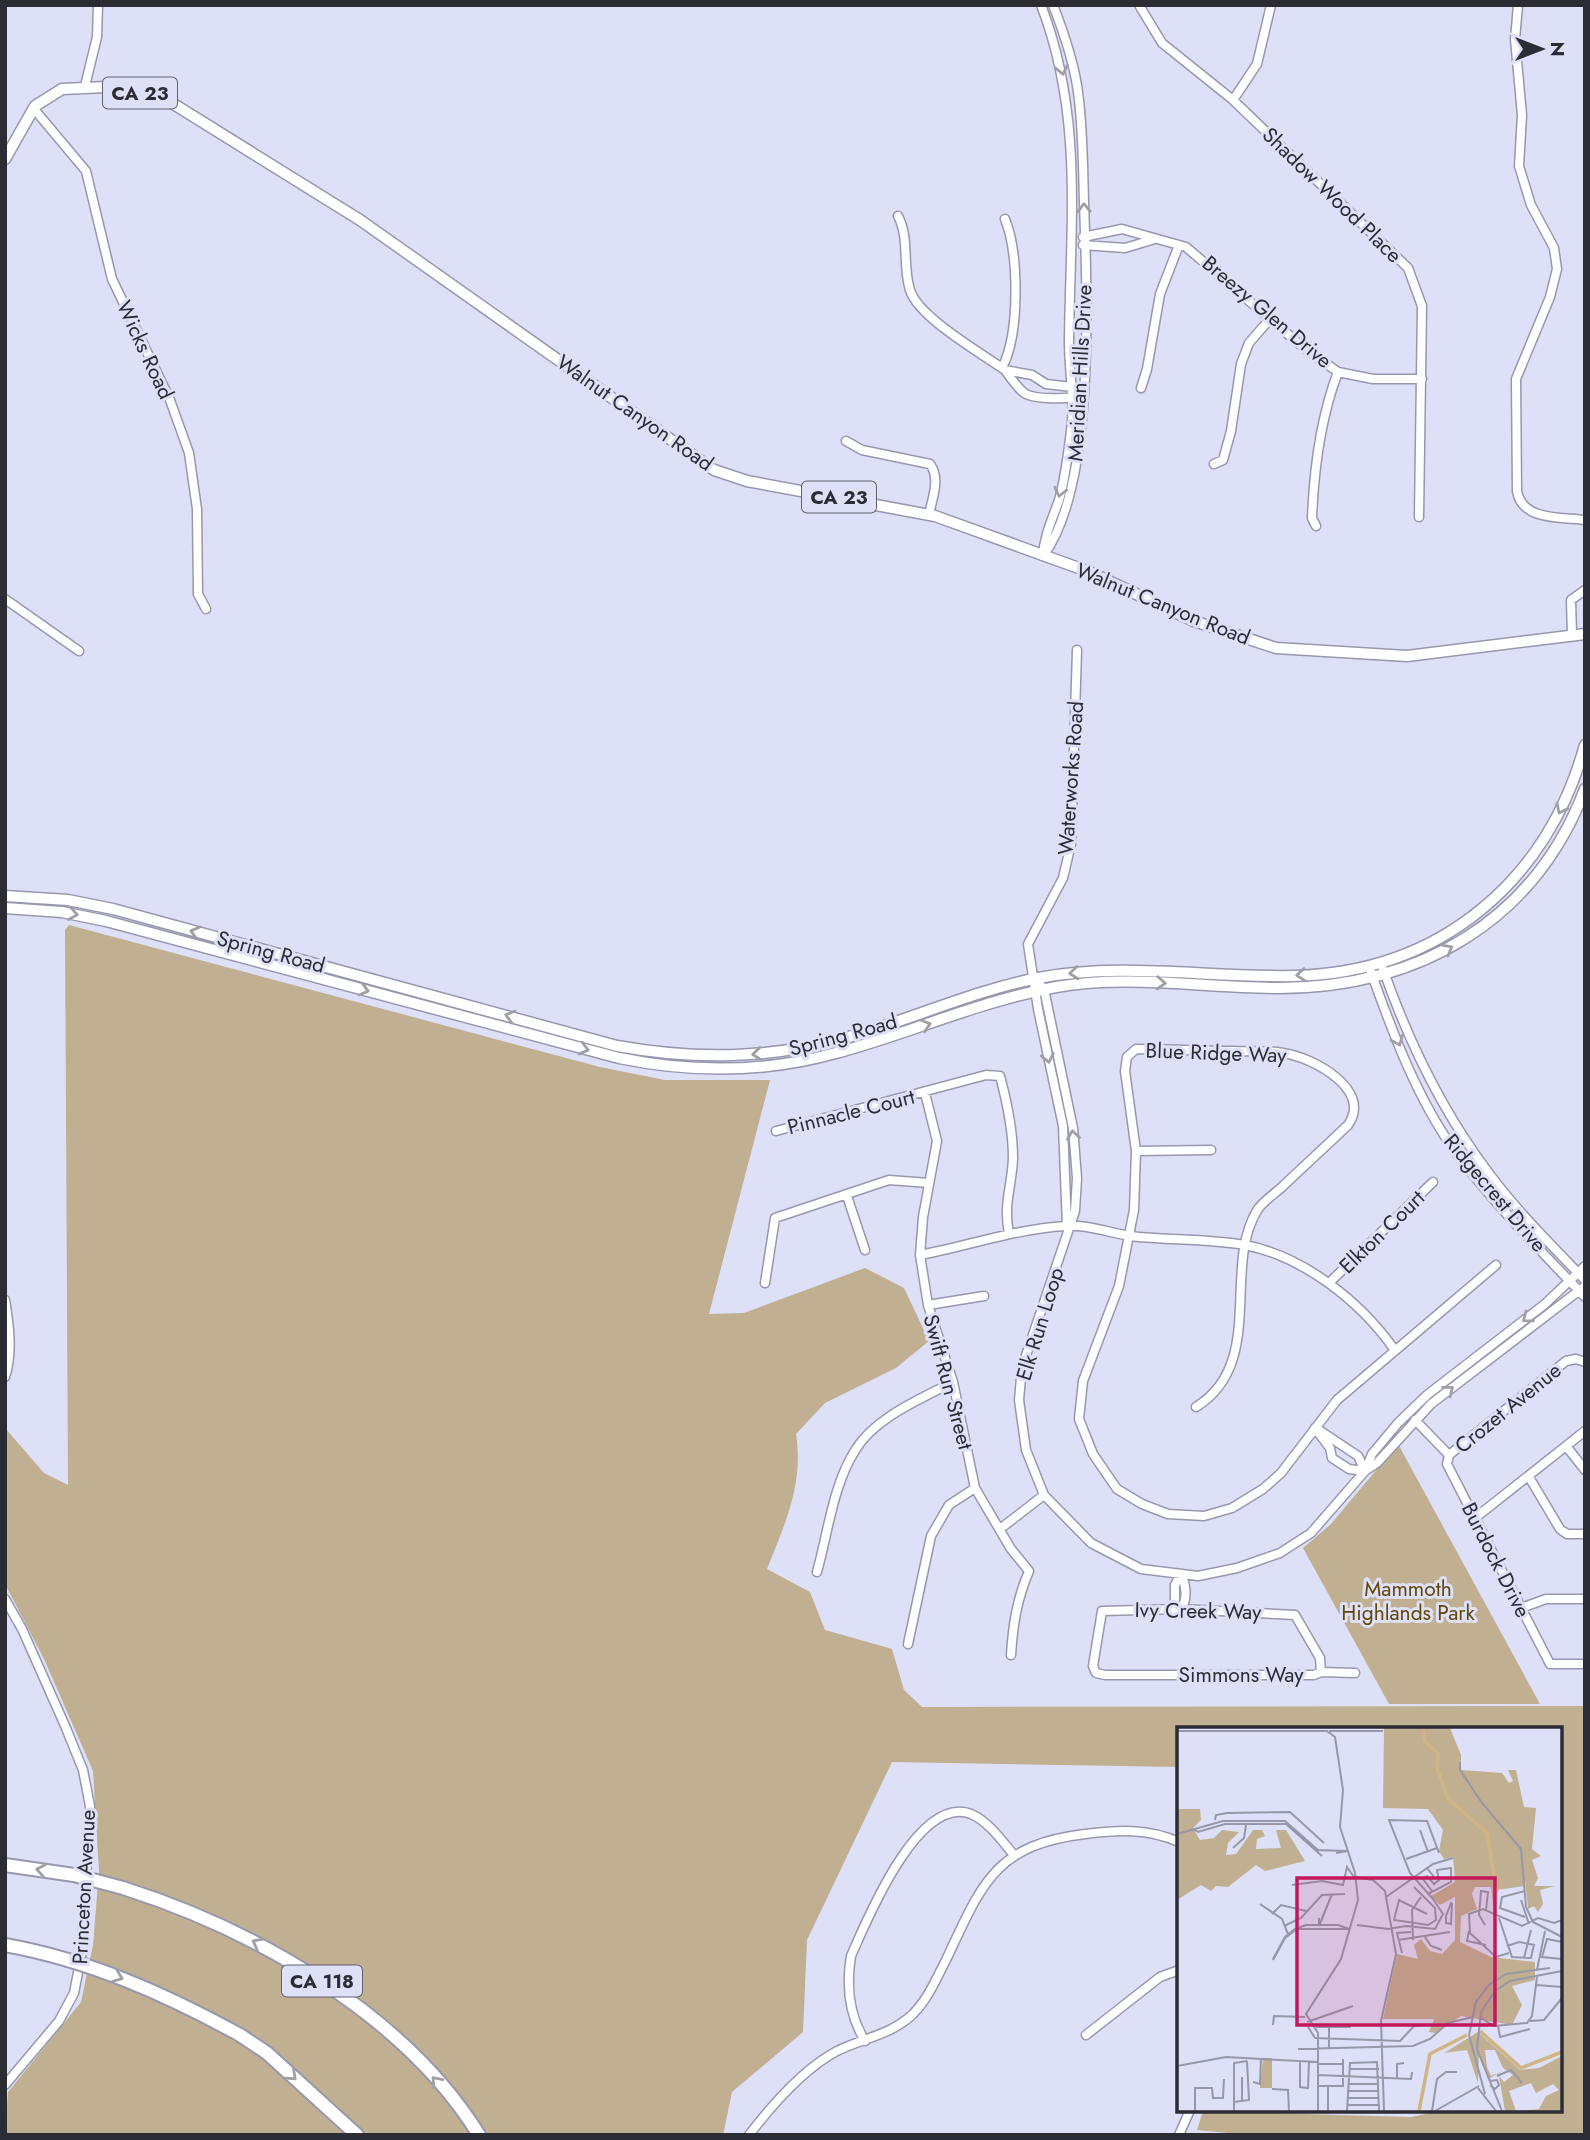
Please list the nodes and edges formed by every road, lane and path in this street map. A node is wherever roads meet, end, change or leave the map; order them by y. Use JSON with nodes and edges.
{"nodes":[{"id":1,"x":98,"y":5,"type":"edge"},
{"id":2,"x":1041,"y":5,"type":"edge"},
{"id":3,"x":1053,"y":5,"type":"edge"},
{"id":4,"x":1139,"y":5,"type":"edge"},
{"id":5,"x":1271,"y":5,"type":"edge"},
{"id":6,"x":1518,"y":5,"type":"edge"},
{"id":7,"x":85,"y":86,"type":"junction"},
{"id":8,"x":1233,"y":100,"type":"junction"},
{"id":9,"x":34,"y":109,"type":"junction"},
{"id":10,"x":5,"y":159,"type":"edge"},
{"id":11,"x":898,"y":216,"type":"dead end"},
{"id":12,"x":1005,"y":219,"type":"dead end"},
{"id":13,"x":1129,"y":230,"type":"junction"},
{"id":14,"x":1072,"y":239,"type":"junction"},
{"id":15,"x":1155,"y":239,"type":"junction"},
{"id":16,"x":1085,"y":241,"type":"junction"},
{"id":17,"x":1179,"y":245,"type":"junction"},
{"id":18,"x":1130,"y":246,"type":"junction"},
{"id":19,"x":1270,"y":319,"type":"junction"},
{"id":20,"x":1003,"y":369,"type":"junction"},
{"id":21,"x":1338,"y":372,"type":"junction"},
{"id":22,"x":1032,"y":375,"type":"junction"},
{"id":23,"x":1422,"y":379,"type":"junction"},
{"id":24,"x":1072,"y":387,"type":"junction"},
{"id":25,"x":1141,"y":388,"type":"dead end"},
{"id":26,"x":1024,"y":393,"type":"junction"},
{"id":27,"x":1083,"y":394,"type":"junction"},
{"id":28,"x":1072,"y":400,"type":"junction"},
{"id":29,"x":846,"y":441,"type":"dead end"},
{"id":30,"x":1214,"y":464,"type":"dead end"},
{"id":31,"x":929,"y":515,"type":"junction"},
{"id":32,"x":1419,"y":517,"type":"dead end"},
{"id":33,"x":1585,"y":520,"type":"edge"},
{"id":34,"x":1316,"y":526,"type":"dead end"},
{"id":35,"x":1043,"y":556,"type":"junction"},
{"id":36,"x":1585,"y":590,"type":"edge"},
{"id":37,"x":5,"y":599,"type":"edge"},
{"id":38,"x":206,"y":609,"type":"dead end"},
{"id":39,"x":1585,"y":634,"type":"edge"},
{"id":40,"x":1572,"y":635,"type":"junction"},
{"id":41,"x":1077,"y":650,"type":"dead end"},
{"id":42,"x":79,"y":651,"type":"dead end"},
{"id":43,"x":1585,"y":745,"type":"edge"},
{"id":44,"x":1585,"y":789,"type":"edge"},
{"id":45,"x":5,"y":896,"type":"edge"},
{"id":46,"x":5,"y":908,"type":"edge"},
{"id":47,"x":1381,"y":963,"type":"junction"},
{"id":48,"x":1369,"y":966,"type":"junction"},
{"id":49,"x":1385,"y":974,"type":"junction"},
{"id":50,"x":1373,"y":977,"type":"junction"},
{"id":51,"x":1035,"y":979,"type":"junction"},
{"id":52,"x":1039,"y":990,"type":"junction"},
{"id":53,"x":925,"y":1093,"type":"junction"},
{"id":54,"x":776,"y":1131,"type":"dead end"},
{"id":55,"x":1211,"y":1150,"type":"dead end"},
{"id":56,"x":1136,"y":1151,"type":"junction"},
{"id":57,"x":1433,"y":1182,"type":"dead end"},
{"id":58,"x":929,"y":1183,"type":"junction"},
{"id":59,"x":847,"y":1196,"type":"junction"},
{"id":60,"x":1067,"y":1226,"type":"junction"},
{"id":61,"x":1009,"y":1234,"type":"junction"},
{"id":62,"x":1129,"y":1236,"type":"junction"},
{"id":63,"x":1245,"y":1245,"type":"junction"},
{"id":64,"x":865,"y":1250,"type":"dead end"},
{"id":65,"x":920,"y":1255,"type":"junction"},
{"id":66,"x":1496,"y":1265,"type":"dead end"},
{"id":67,"x":1581,"y":1269,"type":"edge"},
{"id":68,"x":1569,"y":1280,"type":"junction"},
{"id":69,"x":1585,"y":1280,"type":"edge"},
{"id":70,"x":1331,"y":1282,"type":"junction"},
{"id":71,"x":765,"y":1283,"type":"dead end"},
{"id":72,"x":1583,"y":1291,"type":"edge"},
{"id":73,"x":984,"y":1296,"type":"dead end"},
{"id":74,"x":5,"y":1300,"type":"edge"},
{"id":75,"x":928,"y":1305,"type":"junction"},
{"id":76,"x":7,"y":1327,"type":"edge"},
{"id":77,"x":1394,"y":1349,"type":"junction"},
{"id":78,"x":1585,"y":1362,"type":"edge"},
{"id":79,"x":5,"y":1377,"type":"edge"},
{"id":80,"x":953,"y":1382,"type":"junction"},
{"id":81,"x":1196,"y":1406,"type":"dead end"},
{"id":82,"x":1415,"y":1420,"type":"junction"},
{"id":83,"x":1315,"y":1428,"type":"junction"},
{"id":84,"x":1585,"y":1431,"type":"edge"},
{"id":85,"x":1566,"y":1446,"type":"junction"},
{"id":86,"x":1449,"y":1455,"type":"junction"},
{"id":87,"x":1585,"y":1470,"type":"edge"},
{"id":88,"x":1365,"y":1471,"type":"junction"},
{"id":89,"x":1529,"y":1476,"type":"junction"},
{"id":90,"x":975,"y":1488,"type":"junction"},
{"id":91,"x":1044,"y":1495,"type":"junction"},
{"id":92,"x":1475,"y":1518,"type":"junction"},
{"id":93,"x":1000,"y":1529,"type":"junction"},
{"id":94,"x":1585,"y":1534,"type":"edge"},
{"id":95,"x":817,"y":1572,"type":"dead end"},
{"id":96,"x":1181,"y":1574,"type":"junction"},
{"id":97,"x":5,"y":1599,"type":"edge"},
{"id":98,"x":1585,"y":1599,"type":"edge"},
{"id":99,"x":1521,"y":1608,"type":"junction"},
{"id":100,"x":1181,"y":1609,"type":"junction"},
{"id":101,"x":1295,"y":1615,"type":"joint"},
{"id":102,"x":908,"y":1644,"type":"dead end"},
{"id":103,"x":1011,"y":1654,"type":"dead end"},
{"id":104,"x":1585,"y":1664,"type":"edge"},
{"id":105,"x":1321,"y":1671,"type":"junction"},
{"id":106,"x":1096,"y":1673,"type":"joint"},
{"id":107,"x":1355,"y":1673,"type":"dead end"},
{"id":108,"x":1177,"y":1841,"type":"edge"},
{"id":109,"x":1014,"y":1855,"type":"junction"},
{"id":110,"x":5,"y":1865,"type":"edge"},
{"id":111,"x":5,"y":1945,"type":"edge"},
{"id":112,"x":1177,"y":1971,"type":"edge"},
{"id":113,"x":1086,"y":2035,"type":"dead end"},
{"id":114,"x":865,"y":2041,"type":"junction"},
{"id":115,"x":5,"y":2085,"type":"edge"},
{"id":116,"x":1189,"y":2112,"type":"edge"},
{"id":117,"x":342,"y":2121,"type":"junction"},
{"id":118,"x":478,"y":2133,"type":"edge"},
{"id":119,"x":350,"y":2135,"type":"edge"},
{"id":120,"x":357,"y":2135,"type":"edge"},
{"id":121,"x":749,"y":2135,"type":"edge"},
{"id":122,"x":1179,"y":2135,"type":"edge"}],
"edges":[{"from":1,"to":7,"type":"street"},
{"from":2,"to":14,"type":"street","name":"Meridian Hills Drive","one_way":true},
{"from":16,"to":3,"type":"street","name":"Meridian Hills Drive","one_way":true},
{"from":4,"to":8,"type":"street","name":"Shadow Wood Place"},
{"from":5,"to":8,"type":"street"},
{"from":6,"to":33,"type":"street"},
{"from":7,"to":9,"type":"main road","name":"Walnut Canyon Road","number":"CA 23"},
{"from":7,"to":31,"type":"main road","name":"Walnut Canyon Road","number":"CA 23"},
{"from":8,"to":23,"type":"street","name":"Shadow Wood Place"},
{"from":9,"to":10,"type":"main road","number":"CA 23"},
{"from":9,"to":38,"type":"street","name":"Wicks Road"},
{"from":11,"to":20,"type":"street"},
{"from":12,"to":20,"type":"street"},
{"from":13,"to":15,"type":"street","name":"Breezy Glen Drive"},
{"from":13,"to":16,"type":"street","name":"Breezy Glen Drive"},
{"from":13,"to":18,"type":"street"},
{"from":14,"to":16,"type":"street","name":"Breezy Glen Drive"},
{"from":14,"to":24,"type":"street","name":"Meridian Hills Drive"},
{"from":15,"to":17,"type":"street","name":"Breezy Glen Drive"},
{"from":15,"to":18,"type":"street","name":"Breezy Glen Drive"},
{"from":16,"to":18,"type":"street","name":"Breezy Glen Drive"},
{"from":16,"to":27,"type":"street","name":"Meridian Hills Drive"},
{"from":17,"to":19,"type":"street","name":"Breezy Glen Drive"},
{"from":17,"to":25,"type":"street"},
{"from":19,"to":21,"type":"street","name":"Breezy Glen Drive"},
{"from":19,"to":30,"type":"street"},
{"from":20,"to":22,"type":"street"},
{"from":20,"to":26,"type":"street"},
{"from":21,"to":23,"type":"street","name":"Breezy Glen Drive"},
{"from":21,"to":34,"type":"street"},
{"from":22,"to":24,"type":"street"},
{"from":22,"to":26,"type":"street"},
{"from":23,"to":32,"type":"street","name":"Shadow Wood Place"},
{"from":24,"to":27,"type":"street"},
{"from":24,"to":28,"type":"street","name":"Meridian Hills Drive"},
{"from":26,"to":28,"type":"street"},
{"from":27,"to":28,"type":"street"},
{"from":27,"to":35,"type":"street","name":"Meridian Hills Drive"},
{"from":28,"to":35,"type":"street","name":"Meridian Hills Drive","one_way":true},
{"from":29,"to":31,"type":"street"},
{"from":31,"to":35,"type":"main road","name":"Walnut Canyon Road","number":"CA 23"},
{"from":35,"to":40,"type":"main road","name":"Walnut Canyon Road","number":"CA 23"},
{"from":36,"to":40,"type":"street"},
{"from":37,"to":42,"type":"street"},
{"from":39,"to":40,"type":"main road","name":"Walnut Canyon Road","number":"CA 23"},
{"from":41,"to":51,"type":"street","name":"Waterworks Road"},
{"from":43,"to":47,"type":"main road","name":"Spring Road","one_way":true},
{"from":49,"to":44,"type":"main road","name":"Spring Road","one_way":true},
{"from":51,"to":45,"type":"main road","name":"Spring Road","one_way":true},
{"from":46,"to":52,"type":"main road","name":"Spring Road","one_way":true},
{"from":47,"to":48,"type":"main road","name":"Spring Road"},
{"from":47,"to":49,"type":"street","name":"Ridgecrest Drive"},
{"from":48,"to":50,"type":"street","name":"Ridgecrest Drive"},
{"from":48,"to":51,"type":"main road","name":"Spring Road","one_way":true},
{"from":49,"to":50,"type":"main road","name":"Spring Road"},
{"from":49,"to":67,"type":"street","name":"Ridgecrest Drive"},
{"from":52,"to":50,"type":"main road","name":"Spring Road","one_way":true},
{"from":50,"to":68,"type":"street","name":"Ridgecrest Drive","one_way":true},
{"from":51,"to":52,"type":"street","name":"Elk Run Loop"},
{"from":52,"to":60,"type":"street","name":"Elk Run Loop"},
{"from":53,"to":54,"type":"street","name":"Pinnacle Court"},
{"from":53,"to":58,"type":"street","name":"Swift Run Street"},
{"from":53,"to":61,"type":"street","name":"Pinnacle Court"},
{"from":55,"to":56,"type":"street"},
{"from":56,"to":62,"type":"street"},
{"from":56,"to":63,"type":"street","name":"Blue Ridge Way"},
{"from":57,"to":70,"type":"street","name":"Elkton Court"},
{"from":58,"to":59,"type":"street"},
{"from":58,"to":65,"type":"street","name":"Swift Run Street"},
{"from":59,"to":64,"type":"street"},
{"from":59,"to":71,"type":"street"},
{"from":60,"to":61,"type":"street"},
{"from":60,"to":62,"type":"street"},
{"from":60,"to":91,"type":"street","name":"Elk Run Loop"},
{"from":61,"to":65,"type":"street"},
{"from":62,"to":63,"type":"street"},
{"from":62,"to":83,"type":"street"},
{"from":63,"to":70,"type":"street"},
{"from":63,"to":81,"type":"street"},
{"from":65,"to":75,"type":"street","name":"Swift Run Street"},
{"from":66,"to":77,"type":"street"},
{"from":67,"to":68,"type":"street","name":"Elk Run Loop"},
{"from":67,"to":69,"type":"street","name":"Ridgecrest Drive"},
{"from":68,"to":72,"type":"street","name":"Ridgecrest Drive"},
{"from":68,"to":88,"type":"street","name":"Elk Run Loop","one_way":true},
{"from":70,"to":77,"type":"street"},
{"from":82,"to":72,"type":"street","name":"Elk Run Loop","one_way":true},
{"from":73,"to":75,"type":"street"},
{"from":74,"to":76,"type":"street"},
{"from":75,"to":80,"type":"street","name":"Swift Run Street"},
{"from":76,"to":79,"type":"street"},
{"from":77,"to":83,"type":"street"},
{"from":78,"to":86,"type":"street","name":"Crozet Avenue"},
{"from":80,"to":90,"type":"street","name":"Swift Run Street"},
{"from":80,"to":95,"type":"street"},
{"from":82,"to":86,"type":"street"},
{"from":82,"to":88,"type":"street","name":"Elk Run Loop"},
{"from":83,"to":88,"type":"street"},
{"from":83,"to":88,"type":"street"},
{"from":84,"to":85,"type":"street"},
{"from":85,"to":87,"type":"street"},
{"from":85,"to":89,"type":"street"},
{"from":86,"to":92,"type":"street","name":"Burdock Drive"},
{"from":88,"to":96,"type":"street","name":"Elk Run Loop"},
{"from":89,"to":92,"type":"street"},
{"from":89,"to":94,"type":"street"},
{"from":90,"to":93,"type":"street","name":"Swift Run Street"},
{"from":90,"to":102,"type":"street"},
{"from":91,"to":93,"type":"street"},
{"from":91,"to":96,"type":"street","name":"Elk Run Loop"},
{"from":92,"to":99,"type":"street","name":"Burdock Drive"},
{"from":93,"to":103,"type":"street","name":"Swift Run Street"},
{"from":96,"to":100,"type":"street"},
{"from":97,"to":115,"type":"street","name":"Princeton Avenue"},
{"from":98,"to":99,"type":"street"},
{"from":99,"to":104,"type":"street","name":"Burdock Drive"},
{"from":100,"to":101,"type":"street","name":"Ivy Creek Way"},
{"from":100,"to":106,"type":"street","name":"Ivy Creek Way"},
{"from":101,"to":105,"type":"street","name":"Simmons Way"},
{"from":105,"to":106,"type":"street","name":"Simmons Way"},
{"from":105,"to":107,"type":"street"},
{"from":108,"to":109,"type":"street"},
{"from":109,"to":114,"type":"street"},
{"from":109,"to":114,"type":"street"},
{"from":118,"to":110,"type":"highway","number":"CA 118","one_way":true,"bridge":true},
{"from":111,"to":117,"type":"highway","one_way":true,"bridge":true},
{"from":112,"to":113,"type":"street"},
{"from":114,"to":121,"type":"street"},
{"from":116,"to":122,"type":"street"},
{"from":117,"to":119,"type":"highway"},
{"from":117,"to":120,"type":"highway"}]}
